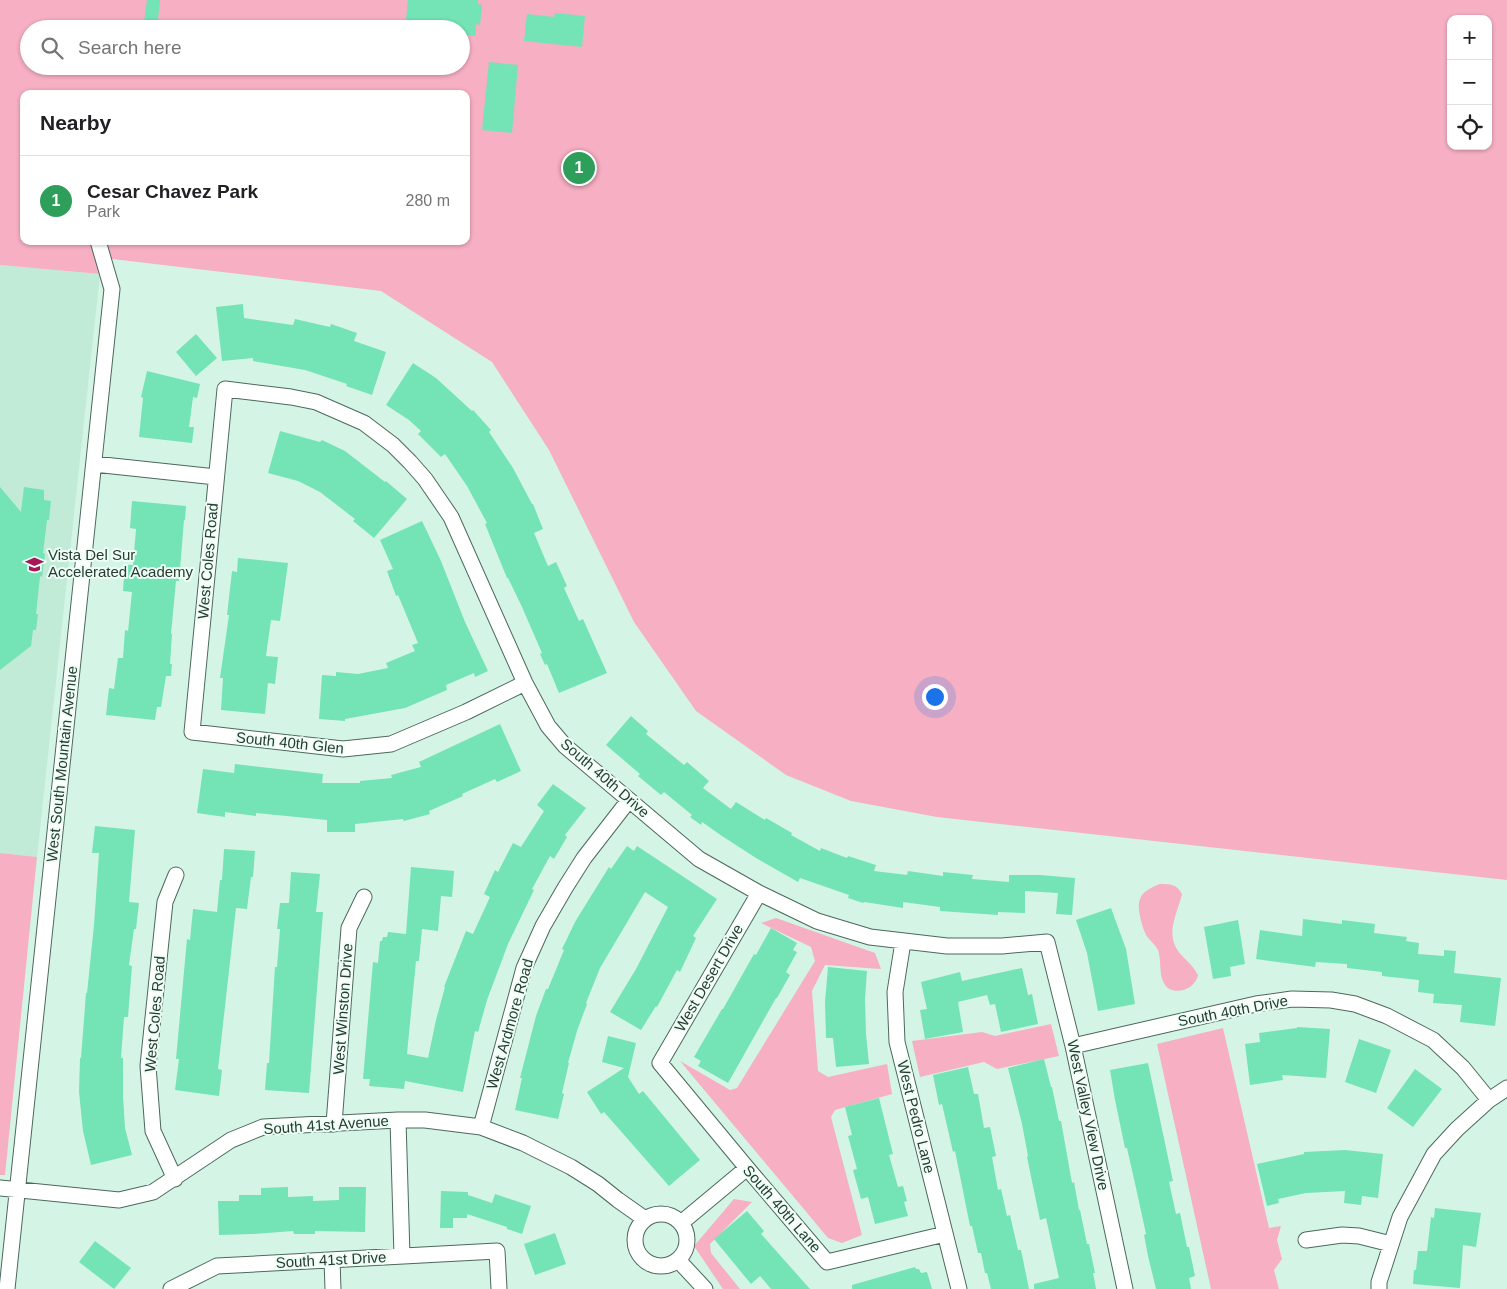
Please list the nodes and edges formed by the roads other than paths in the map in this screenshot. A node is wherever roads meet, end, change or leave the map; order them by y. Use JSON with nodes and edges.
{"nodes":[{"id":1,"x":99,"y":245,"type":"edge"},
{"id":2,"x":225,"y":390,"type":"joint"},
{"id":3,"x":94,"y":464,"type":"junction"},
{"id":4,"x":216,"y":477,"type":"junction"},
{"id":5,"x":525,"y":684,"type":"junction"},
{"id":6,"x":192,"y":732,"type":"joint"},
{"id":7,"x":629,"y":800,"type":"junction"},
{"id":8,"x":176,"y":875,"type":"dead end"},
{"id":9,"x":759,"y":893,"type":"junction"},
{"id":10,"x":364,"y":897,"type":"dead end"},
{"id":11,"x":903,"y":942,"type":"junction"},
{"id":12,"x":1047,"y":942,"type":"joint"},
{"id":13,"x":1073,"y":1046,"type":"junction"},
{"id":14,"x":660,"y":1063,"type":"joint"},
{"id":15,"x":1507,"y":1088,"type":"edge"},
{"id":16,"x":1489,"y":1100,"type":"junction"},
{"id":17,"x":398,"y":1120,"type":"junction"},
{"id":18,"x":334,"y":1124,"type":"junction"},
{"id":19,"x":481,"y":1127,"type":"junction"},
{"id":20,"x":747,"y":1168,"type":"junction"},
{"id":21,"x":174,"y":1179,"type":"junction"},
{"id":22,"x":0,"y":1188,"type":"edge"},
{"id":23,"x":17,"y":1190,"type":"junction"},
{"id":24,"x":645,"y":1219,"type":"junction"},
{"id":25,"x":681,"y":1223,"type":"junction"},
{"id":26,"x":945,"y":1234,"type":"junction"},
{"id":27,"x":1306,"y":1240,"type":"dead end"},
{"id":28,"x":1392,"y":1244,"type":"junction"},
{"id":29,"x":402,"y":1256,"type":"junction"},
{"id":30,"x":332,"y":1260,"type":"junction"},
{"id":31,"x":678,"y":1260,"type":"junction"},
{"id":32,"x":7,"y":1289,"type":"edge"},
{"id":33,"x":171,"y":1289,"type":"edge"},
{"id":34,"x":333,"y":1289,"type":"edge"},
{"id":35,"x":499,"y":1289,"type":"edge"},
{"id":36,"x":705,"y":1289,"type":"edge"},
{"id":37,"x":959,"y":1289,"type":"edge"},
{"id":38,"x":1125,"y":1289,"type":"edge"},
{"id":39,"x":1379,"y":1289,"type":"edge"}],
"edges":[{"from":1,"to":3,"type":"street","name":"West South Mountain Avenue"},
{"from":2,"to":4,"type":"street","name":"West Coles Road"},
{"from":2,"to":5,"type":"street","name":"South 40th Drive"},
{"from":3,"to":4,"type":"street"},
{"from":3,"to":23,"type":"street","name":"West South Mountain Avenue"},
{"from":4,"to":6,"type":"street","name":"West Coles Road"},
{"from":5,"to":6,"type":"street","name":"South 40th Glen"},
{"from":5,"to":7,"type":"street","name":"South 40th Drive"},
{"from":7,"to":9,"type":"street","name":"South 40th Drive"},
{"from":7,"to":19,"type":"street","name":"West Ardmore Road"},
{"from":8,"to":21,"type":"street","name":"West Coles Road"},
{"from":9,"to":11,"type":"street","name":"South 40th Drive"},
{"from":9,"to":14,"type":"street","name":"West Desert Drive"},
{"from":10,"to":18,"type":"street","name":"West Winston Drive"},
{"from":11,"to":12,"type":"street","name":"South 40th Drive"},
{"from":11,"to":26,"type":"street","name":"West Pedro Lane"},
{"from":12,"to":13,"type":"street","name":"West Valley View Drive"},
{"from":13,"to":16,"type":"street","name":"South 40th Drive"},
{"from":13,"to":38,"type":"street","name":"West Valley View Drive"},
{"from":14,"to":20,"type":"street","name":"South 40th Lane"},
{"from":15,"to":16,"type":"street"},
{"from":16,"to":28,"type":"street"},
{"from":17,"to":18,"type":"street","name":"South 41st Avenue"},
{"from":17,"to":19,"type":"street","name":"South 41st Avenue"},
{"from":17,"to":29,"type":"street"},
{"from":18,"to":21,"type":"street","name":"South 41st Avenue"},
{"from":19,"to":24,"type":"street","name":"South 41st Avenue"},
{"from":20,"to":25,"type":"street"},
{"from":20,"to":26,"type":"street","name":"South 40th Lane"},
{"from":21,"to":23,"type":"street","name":"South 41st Avenue"},
{"from":22,"to":23,"type":"street","name":"South 41st Avenue"},
{"from":23,"to":32,"type":"street","name":"West South Mountain Avenue"},
{"from":24,"to":25,"type":"street"},
{"from":24,"to":31,"type":"street"},
{"from":25,"to":31,"type":"street"},
{"from":26,"to":37,"type":"street","name":"West Pedro Lane"},
{"from":27,"to":28,"type":"street"},
{"from":28,"to":39,"type":"street"},
{"from":29,"to":30,"type":"street","name":"South 41st Drive"},
{"from":29,"to":35,"type":"street","name":"South 41st Drive"},
{"from":30,"to":33,"type":"street","name":"South 41st Drive"},
{"from":30,"to":34,"type":"street"},
{"from":31,"to":36,"type":"street"}]}
